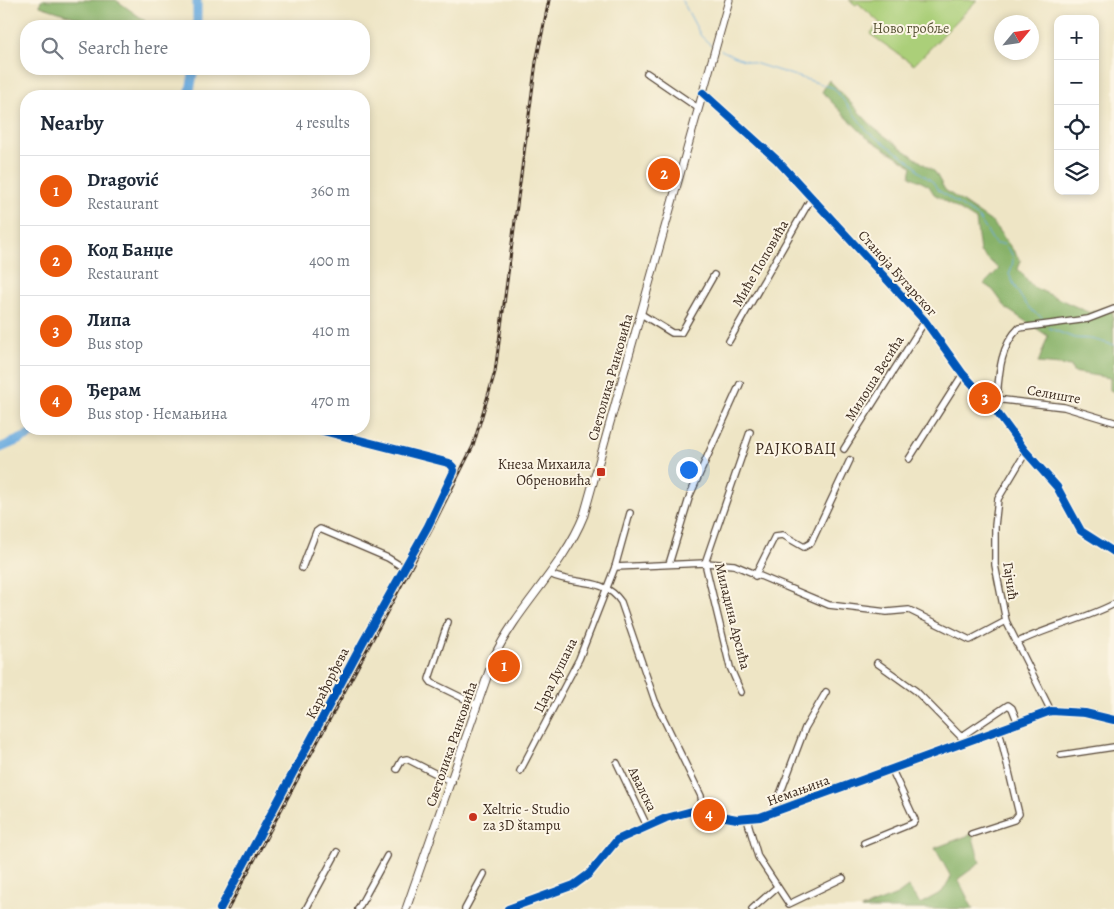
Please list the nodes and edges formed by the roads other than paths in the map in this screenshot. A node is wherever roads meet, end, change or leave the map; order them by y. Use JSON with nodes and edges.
{"nodes":[{"id":1,"x":730,"y":2,"type":"edge"},
{"id":2,"x":647,"y":73,"type":"dead end"},
{"id":3,"x":703,"y":93,"type":"junction"},
{"id":4,"x":698,"y":108,"type":"junction"},
{"id":5,"x":812,"y":196,"type":"junction"},
{"id":6,"x":714,"y":275,"type":"dead end"},
{"id":7,"x":1114,"y":309,"type":"edge"},
{"id":8,"x":641,"y":314,"type":"junction"},
{"id":9,"x":925,"y":321,"type":"junction"},
{"id":10,"x":729,"y":341,"type":"dead end"},
{"id":11,"x":963,"y":374,"type":"junction"},
{"id":12,"x":740,"y":384,"type":"dead end"},
{"id":13,"x":997,"y":398,"type":"junction"},
{"id":14,"x":990,"y":403,"type":"junction"},
{"id":15,"x":1114,"y":422,"type":"edge"},
{"id":16,"x":750,"y":432,"type":"dead end"},
{"id":17,"x":339,"y":435,"type":"edge"},
{"id":18,"x":844,"y":449,"type":"dead end"},
{"id":19,"x":1026,"y":452,"type":"junction"},
{"id":20,"x":909,"y":459,"type":"dead end"},
{"id":21,"x":850,"y":460,"type":"dead end"},
{"id":22,"x":630,"y":513,"type":"dead end"},
{"id":23,"x":1114,"y":552,"type":"edge"},
{"id":24,"x":705,"y":563,"type":"junction"},
{"id":25,"x":669,"y":564,"type":"junction"},
{"id":26,"x":615,"y":567,"type":"junction"},
{"id":27,"x":302,"y":568,"type":"dead end"},
{"id":28,"x":404,"y":568,"type":"junction"},
{"id":29,"x":550,"y":574,"type":"junction"},
{"id":30,"x":755,"y":576,"type":"junction"},
{"id":31,"x":606,"y":588,"type":"junction"},
{"id":32,"x":1114,"y":604,"type":"edge"},
{"id":33,"x":1006,"y":621,"type":"junction"},
{"id":34,"x":448,"y":622,"type":"dead end"},
{"id":35,"x":1016,"y":642,"type":"junction"},
{"id":36,"x":877,"y":663,"type":"dead end"},
{"id":37,"x":741,"y":692,"type":"dead end"},
{"id":38,"x":826,"y":692,"type":"dead end"},
{"id":39,"x":477,"y":705,"type":"junction"},
{"id":40,"x":1051,"y":711,"type":"junction"},
{"id":41,"x":1114,"y":720,"type":"edge"},
{"id":42,"x":1018,"y":723,"type":"junction"},
{"id":43,"x":999,"y":730,"type":"junction"},
{"id":44,"x":962,"y":736,"type":"junction"},
{"id":45,"x":966,"y":742,"type":"junction"},
{"id":46,"x":1114,"y":746,"type":"edge"},
{"id":47,"x":1062,"y":755,"type":"dead end"},
{"id":48,"x":617,"y":763,"type":"dead end"},
{"id":49,"x":397,"y":769,"type":"dead end"},
{"id":50,"x":892,"y":770,"type":"junction"},
{"id":51,"x":520,"y":771,"type":"dead end"},
{"id":52,"x":452,"y":782,"type":"junction"},
{"id":53,"x":776,"y":811,"type":"junction"},
{"id":54,"x":703,"y":812,"type":"junction"},
{"id":55,"x":747,"y":820,"type":"junction"},
{"id":56,"x":647,"y":826,"type":"junction"},
{"id":57,"x":970,"y":834,"type":"dead end"},
{"id":58,"x":864,"y":843,"type":"dead end"},
{"id":59,"x":338,"y":852,"type":"dead end"},
{"id":60,"x":387,"y":856,"type":"dead end"},
{"id":61,"x":484,"y":874,"type":"dead end"},
{"id":62,"x":843,"y":878,"type":"dead end"},
{"id":63,"x":777,"y":887,"type":"junction"},
{"id":64,"x":791,"y":907,"type":"edge"},
{"id":65,"x":220,"y":909,"type":"edge"},
{"id":66,"x":306,"y":909,"type":"edge"},
{"id":67,"x":358,"y":909,"type":"edge"},
{"id":68,"x":406,"y":909,"type":"edge"},
{"id":69,"x":465,"y":909,"type":"edge"},
{"id":70,"x":508,"y":909,"type":"edge"},
{"id":71,"x":752,"y":909,"type":"edge"}],
"edges":[{"from":1,"to":3,"type":"main road","name":"Светолика Ранковића"},
{"from":2,"to":4,"type":"street"},
{"from":3,"to":4,"type":"main road","name":"Светолика Ранковића"},
{"from":3,"to":5,"type":"street","name":"Станоја Бугарског"},
{"from":4,"to":8,"type":"main road","name":"Светолика Ранковића"},
{"from":5,"to":9,"type":"street","name":"Станоја Бугарског"},
{"from":5,"to":10,"type":"street","name":"Миће Поповића"},
{"from":6,"to":8,"type":"street"},
{"from":7,"to":13,"type":"street"},
{"from":8,"to":29,"type":"main road","name":"Светолика Ранковића"},
{"from":9,"to":11,"type":"street","name":"Станоја Бугарског"},
{"from":9,"to":18,"type":"street","name":"Милоша Весића"},
{"from":11,"to":14,"type":"street","name":"Станоја Бугарског"},
{"from":11,"to":20,"type":"street"},
{"from":12,"to":25,"type":"street"},
{"from":13,"to":14,"type":"street"},
{"from":13,"to":15,"type":"street","name":"Селиште"},
{"from":14,"to":19,"type":"street","name":"Станоја Бугарског"},
{"from":16,"to":24,"type":"street","name":"Миладина Арсића"},
{"from":17,"to":28,"type":"street","name":"Карађорђева"},
{"from":19,"to":23,"type":"street","name":"Станоја Бугарског"},
{"from":19,"to":33,"type":"street","name":"Гајчић"},
{"from":21,"to":30,"type":"street"},
{"from":22,"to":26,"type":"street","name":"Цара Душана"},
{"from":24,"to":25,"type":"street"},
{"from":24,"to":30,"type":"street"},
{"from":24,"to":37,"type":"street","name":"Миладина Арсића"},
{"from":25,"to":26,"type":"street"},
{"from":26,"to":31,"type":"street","name":"Цара Душана"},
{"from":27,"to":28,"type":"street"},
{"from":28,"to":65,"type":"street","name":"Карађорђева"},
{"from":29,"to":31,"type":"street"},
{"from":29,"to":39,"type":"main road","name":"Светолика Ранковића"},
{"from":30,"to":33,"type":"street"},
{"from":31,"to":51,"type":"street","name":"Цара Душана"},
{"from":31,"to":54,"type":"street"},
{"from":32,"to":35,"type":"street"},
{"from":33,"to":35,"type":"street","name":"Гајчић"},
{"from":34,"to":39,"type":"street"},
{"from":35,"to":40,"type":"street","name":"Гајчић"},
{"from":36,"to":44,"type":"street"},
{"from":38,"to":53,"type":"street"},
{"from":39,"to":52,"type":"main road","name":"Светолика Ранковића"},
{"from":40,"to":41,"type":"street","name":"Немањина"},
{"from":40,"to":42,"type":"street","name":"Немањина"},
{"from":42,"to":43,"type":"street","name":"Немањина"},
{"from":42,"to":44,"type":"street"},
{"from":43,"to":45,"type":"street","name":"Немањина"},
{"from":43,"to":57,"type":"street"},
{"from":44,"to":45,"type":"street"},
{"from":45,"to":50,"type":"street","name":"Немањина"},
{"from":46,"to":47,"type":"street"},
{"from":48,"to":56,"type":"street","name":"Авалска"},
{"from":49,"to":52,"type":"street"},
{"from":50,"to":53,"type":"street","name":"Немањина"},
{"from":50,"to":58,"type":"street"},
{"from":52,"to":68,"type":"main road","name":"Светолика Ранковића"},
{"from":53,"to":55,"type":"street","name":"Немањина"},
{"from":54,"to":55,"type":"street","name":"Немањина"},
{"from":54,"to":56,"type":"street","name":"Немањина"},
{"from":55,"to":63,"type":"street"},
{"from":56,"to":70,"type":"street","name":"Немањина"},
{"from":59,"to":66,"type":"street"},
{"from":60,"to":67,"type":"street"},
{"from":61,"to":69,"type":"street"},
{"from":62,"to":64,"type":"street"},
{"from":63,"to":64,"type":"street"},
{"from":63,"to":71,"type":"street"}]}
